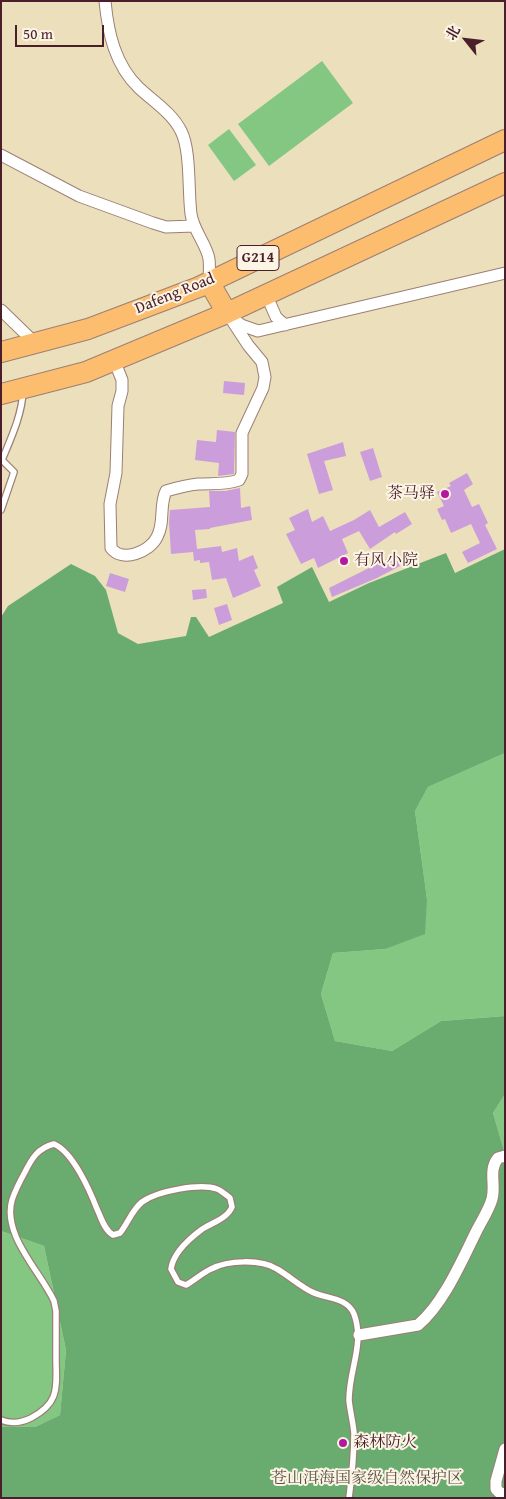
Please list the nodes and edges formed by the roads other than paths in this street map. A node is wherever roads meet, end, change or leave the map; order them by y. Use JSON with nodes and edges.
{"nodes":[{"id":1,"x":106,"y":1,"type":"edge"},
{"id":2,"x":505,"y":140,"type":"edge"},
{"id":3,"x":1,"y":155,"type":"edge"},
{"id":4,"x":505,"y":183,"type":"edge"},
{"id":5,"x":194,"y":226,"type":"junction"},
{"id":6,"x":505,"y":273,"type":"edge"},
{"id":7,"x":209,"y":282,"type":"junction"},
{"id":8,"x":266,"y":294,"type":"junction"},
{"id":9,"x":1,"y":310,"type":"edge"},
{"id":10,"x":227,"y":314,"type":"junction"},
{"id":11,"x":285,"y":325,"type":"junction"},
{"id":12,"x":35,"y":343,"type":"junction"},
{"id":13,"x":1,"y":352,"type":"edge"},
{"id":14,"x":114,"y":360,"type":"junction"},
{"id":15,"x":23,"y":388,"type":"junction"},
{"id":16,"x":1,"y":394,"type":"edge"},
{"id":17,"x":1,"y":510,"type":"edge"},
{"id":18,"x":505,"y":1156,"type":"edge"},
{"id":19,"x":359,"y":1335,"type":"junction"},
{"id":20,"x":1,"y":1420,"type":"edge"},
{"id":21,"x":505,"y":1449,"type":"edge"},
{"id":22,"x":505,"y":1494,"type":"edge"},
{"id":23,"x":349,"y":1498,"type":"edge"}],
"edges":[{"from":1,"to":5,"type":"street"},
{"from":2,"to":7,"type":"highway","name":"Dafeng Road","number":"G214"},
{"from":3,"to":5,"type":"street"},
{"from":4,"to":8,"type":"highway","number":"G214"},
{"from":5,"to":7,"type":"street"},
{"from":6,"to":11,"type":"street"},
{"from":7,"to":10,"type":"highway"},
{"from":7,"to":12,"type":"highway","name":"Dafeng Road","number":"G214"},
{"from":8,"to":10,"type":"highway","number":"G214"},
{"from":8,"to":11,"type":"street"},
{"from":9,"to":12,"type":"street"},
{"from":10,"to":11,"type":"street"},
{"from":10,"to":14,"type":"highway","number":"G214"},
{"from":10,"to":14,"type":"street"},
{"from":12,"to":13,"type":"highway","name":"Dafeng Road","number":"G214"},
{"from":14,"to":15,"type":"highway","number":"G214"},
{"from":15,"to":16,"type":"highway","number":"G214"},
{"from":15,"to":17,"type":"lane"},
{"from":18,"to":19,"type":"street"},
{"from":19,"to":20,"type":"lane"},
{"from":19,"to":23,"type":"lane"},
{"from":21,"to":22,"type":"street"}]}
